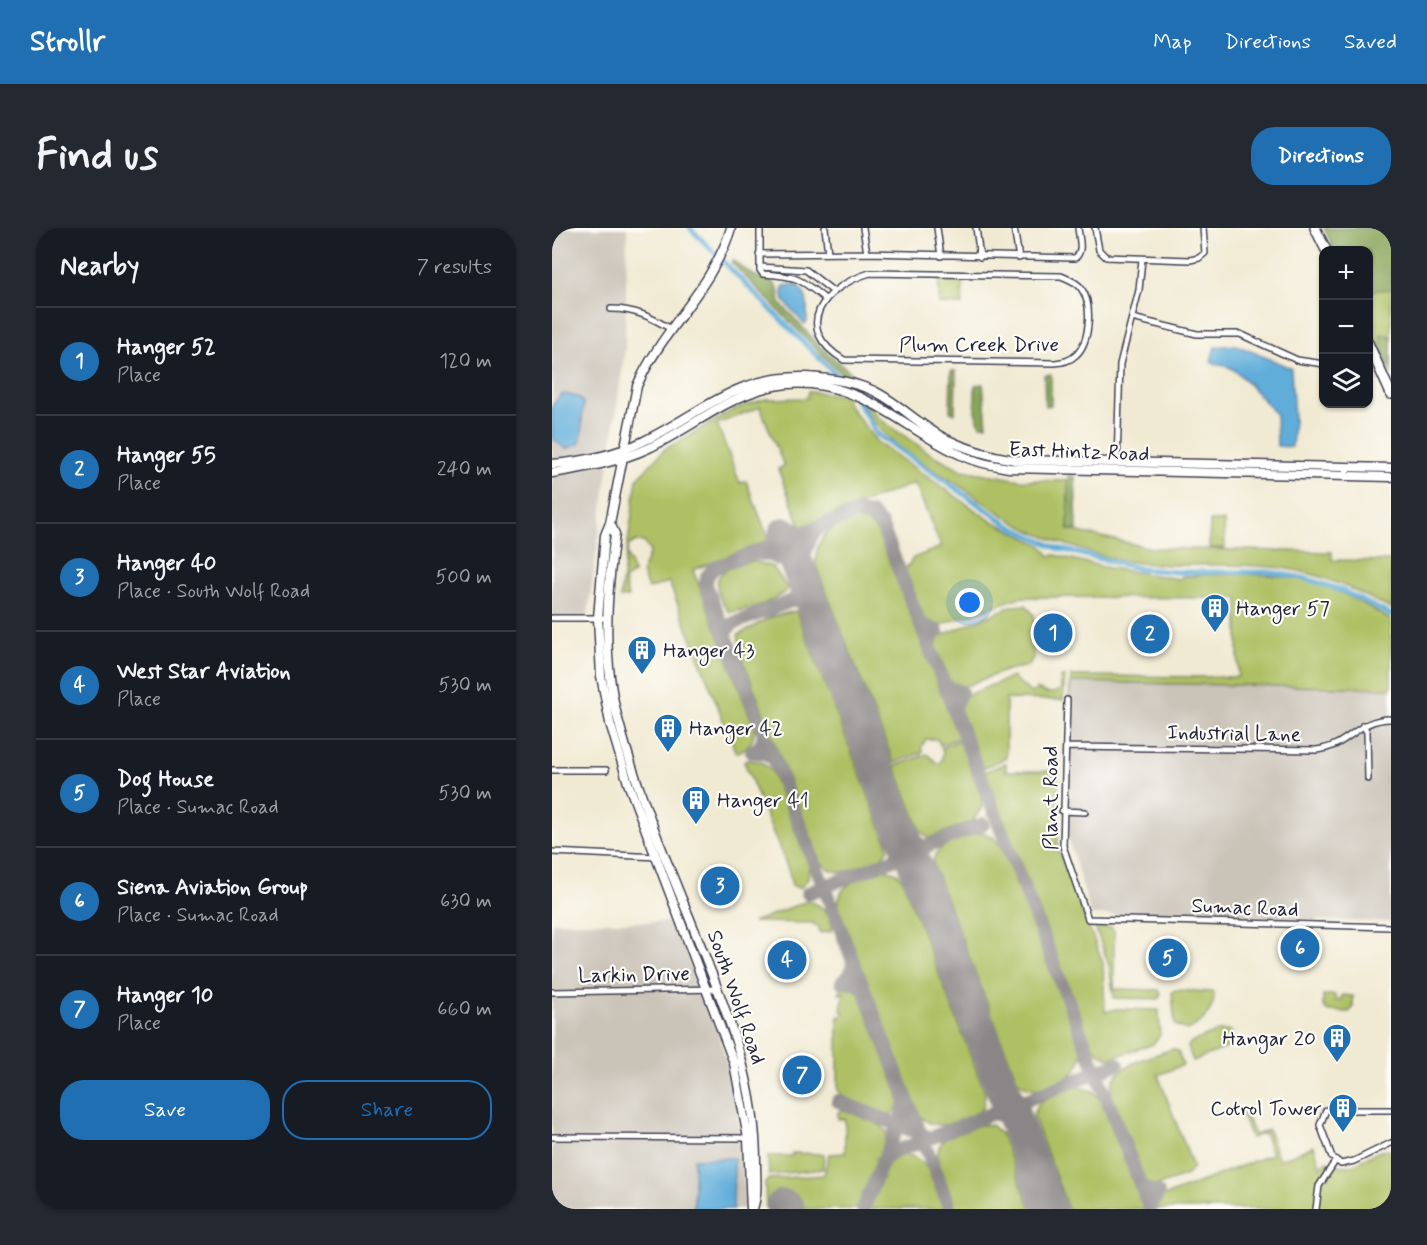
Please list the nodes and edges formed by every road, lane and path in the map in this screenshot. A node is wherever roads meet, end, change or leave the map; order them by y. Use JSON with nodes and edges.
{"nodes":[{"id":1,"x":731,"y":228,"type":"edge"},
{"id":2,"x":760,"y":228,"type":"edge"},
{"id":3,"x":825,"y":228,"type":"edge"},
{"id":4,"x":863,"y":228,"type":"edge"},
{"id":5,"x":938,"y":228,"type":"edge"},
{"id":6,"x":976,"y":228,"type":"edge"},
{"id":7,"x":1014,"y":228,"type":"edge"},
{"id":8,"x":1078,"y":228,"type":"edge"},
{"id":9,"x":1095,"y":228,"type":"edge"},
{"id":10,"x":1203,"y":228,"type":"edge"},
{"id":11,"x":1315,"y":228,"type":"edge"},
{"id":12,"x":1324,"y":246,"type":"edge"},
{"id":13,"x":828,"y":253,"type":"junction"},
{"id":14,"x":867,"y":253,"type":"junction"},
{"id":15,"x":759,"y":254,"type":"junction"},
{"id":16,"x":941,"y":256,"type":"junction"},
{"id":17,"x":980,"y":257,"type":"junction"},
{"id":18,"x":1019,"y":258,"type":"junction"},
{"id":19,"x":1142,"y":259,"type":"junction"},
{"id":20,"x":760,"y":268,"type":"junction"},
{"id":21,"x":834,"y":292,"type":"junction"},
{"id":22,"x":825,"y":299,"type":"junction"},
{"id":23,"x":611,"y":309,"type":"dead end"},
{"id":24,"x":1132,"y":318,"type":"junction"},
{"id":25,"x":671,"y":329,"type":"junction"},
{"id":26,"x":1319,"y":363,"type":"edge"},
{"id":27,"x":1373,"y":364,"type":"edge"},
{"id":28,"x":1391,"y":394,"type":"edge"},
{"id":29,"x":871,"y":395,"type":"junction"},
{"id":30,"x":624,"y":452,"type":"junction"},
{"id":31,"x":1117,"y":463,"type":"junction"},
{"id":32,"x":552,"y":464,"type":"edge"},
{"id":33,"x":1391,"y":468,"type":"edge"},
{"id":34,"x":552,"y":473,"type":"edge"},
{"id":35,"x":1391,"y":477,"type":"edge"},
{"id":36,"x":552,"y":618,"type":"edge"},
{"id":37,"x":602,"y":618,"type":"junction"},
{"id":38,"x":1066,"y":700,"type":"dead end"},
{"id":39,"x":1391,"y":719,"type":"edge"},
{"id":40,"x":1363,"y":725,"type":"junction"},
{"id":41,"x":1066,"y":747,"type":"junction"},
{"id":42,"x":552,"y":770,"type":"edge"},
{"id":43,"x":606,"y":770,"type":"dead end"},
{"id":44,"x":1368,"y":779,"type":"dead end"},
{"id":45,"x":1062,"y":811,"type":"junction"},
{"id":46,"x":1085,"y":812,"type":"dead end"},
{"id":47,"x":552,"y":852,"type":"edge"},
{"id":48,"x":662,"y":856,"type":"junction"},
{"id":49,"x":1098,"y":919,"type":"joint"},
{"id":50,"x":1391,"y":927,"type":"edge"},
{"id":51,"x":713,"y":989,"type":"junction"},
{"id":52,"x":552,"y":992,"type":"edge"},
{"id":53,"x":1391,"y":1110,"type":"edge"},
{"id":54,"x":552,"y":1137,"type":"edge"},
{"id":55,"x":752,"y":1138,"type":"junction"},
{"id":56,"x":1391,"y":1143,"type":"edge"},
{"id":57,"x":1336,"y":1160,"type":"junction"},
{"id":58,"x":752,"y":1209,"type":"edge"},
{"id":59,"x":1316,"y":1209,"type":"edge"}],
"edges":[{"from":1,"to":25,"type":"main road","name":"South Wolf Road"},
{"from":2,"to":15,"type":"street"},
{"from":3,"to":13,"type":"street"},
{"from":4,"to":14,"type":"street"},
{"from":5,"to":16,"type":"street"},
{"from":6,"to":17,"type":"street"},
{"from":7,"to":18,"type":"street"},
{"from":8,"to":18,"type":"street"},
{"from":9,"to":19,"type":"street"},
{"from":10,"to":19,"type":"street"},
{"from":11,"to":12,"type":"main road"},
{"from":13,"to":14,"type":"street"},
{"from":13,"to":15,"type":"street"},
{"from":14,"to":16,"type":"street"},
{"from":15,"to":20,"type":"street"},
{"from":16,"to":17,"type":"street"},
{"from":17,"to":18,"type":"street"},
{"from":19,"to":24,"type":"street"},
{"from":20,"to":21,"type":"street"},
{"from":20,"to":22,"type":"street"},
{"from":21,"to":22,"type":"street","name":"Plum Creek Drive"},
{"from":21,"to":22,"type":"street","name":"Plum Creek Drive"},
{"from":23,"to":25,"type":"street"},
{"from":24,"to":26,"type":"street"},
{"from":24,"to":31,"type":"street"},
{"from":25,"to":30,"type":"main road","name":"South Wolf Road"},
{"from":27,"to":28,"type":"main road"},
{"from":29,"to":30,"type":"main road","name":"East Hintz Road"},
{"from":29,"to":31,"type":"main road","name":"East Hintz Road"},
{"from":29,"to":35,"type":"main road","name":"East Hintz Road"},
{"from":30,"to":32,"type":"main road","name":"East Hintz Road"},
{"from":30,"to":34,"type":"main road","name":"East Hintz Road"},
{"from":30,"to":37,"type":"main road","name":"South Wolf Road"},
{"from":31,"to":33,"type":"main road","name":"East Hintz Road"},
{"from":36,"to":37,"type":"street"},
{"from":37,"to":48,"type":"main road","name":"South Wolf Road"},
{"from":38,"to":41,"type":"street","name":"Plant Road"},
{"from":39,"to":40,"type":"street","name":"Industrial Lane"},
{"from":40,"to":41,"type":"street","name":"Industrial Lane"},
{"from":40,"to":44,"type":"street"},
{"from":41,"to":45,"type":"street","name":"Plant Road"},
{"from":42,"to":43,"type":"street"},
{"from":45,"to":46,"type":"street"},
{"from":45,"to":49,"type":"street","name":"Plant Road"},
{"from":47,"to":48,"type":"street"},
{"from":48,"to":51,"type":"main road","name":"South Wolf Road"},
{"from":49,"to":50,"type":"street","name":"Sumac Road"},
{"from":51,"to":52,"type":"street","name":"Larkin Drive"},
{"from":51,"to":55,"type":"main road","name":"South Wolf Road"},
{"from":53,"to":57,"type":"street"},
{"from":54,"to":55,"type":"street"},
{"from":55,"to":58,"type":"main road","name":"South Wolf Road"},
{"from":56,"to":57,"type":"street"},
{"from":57,"to":59,"type":"street"}]}
